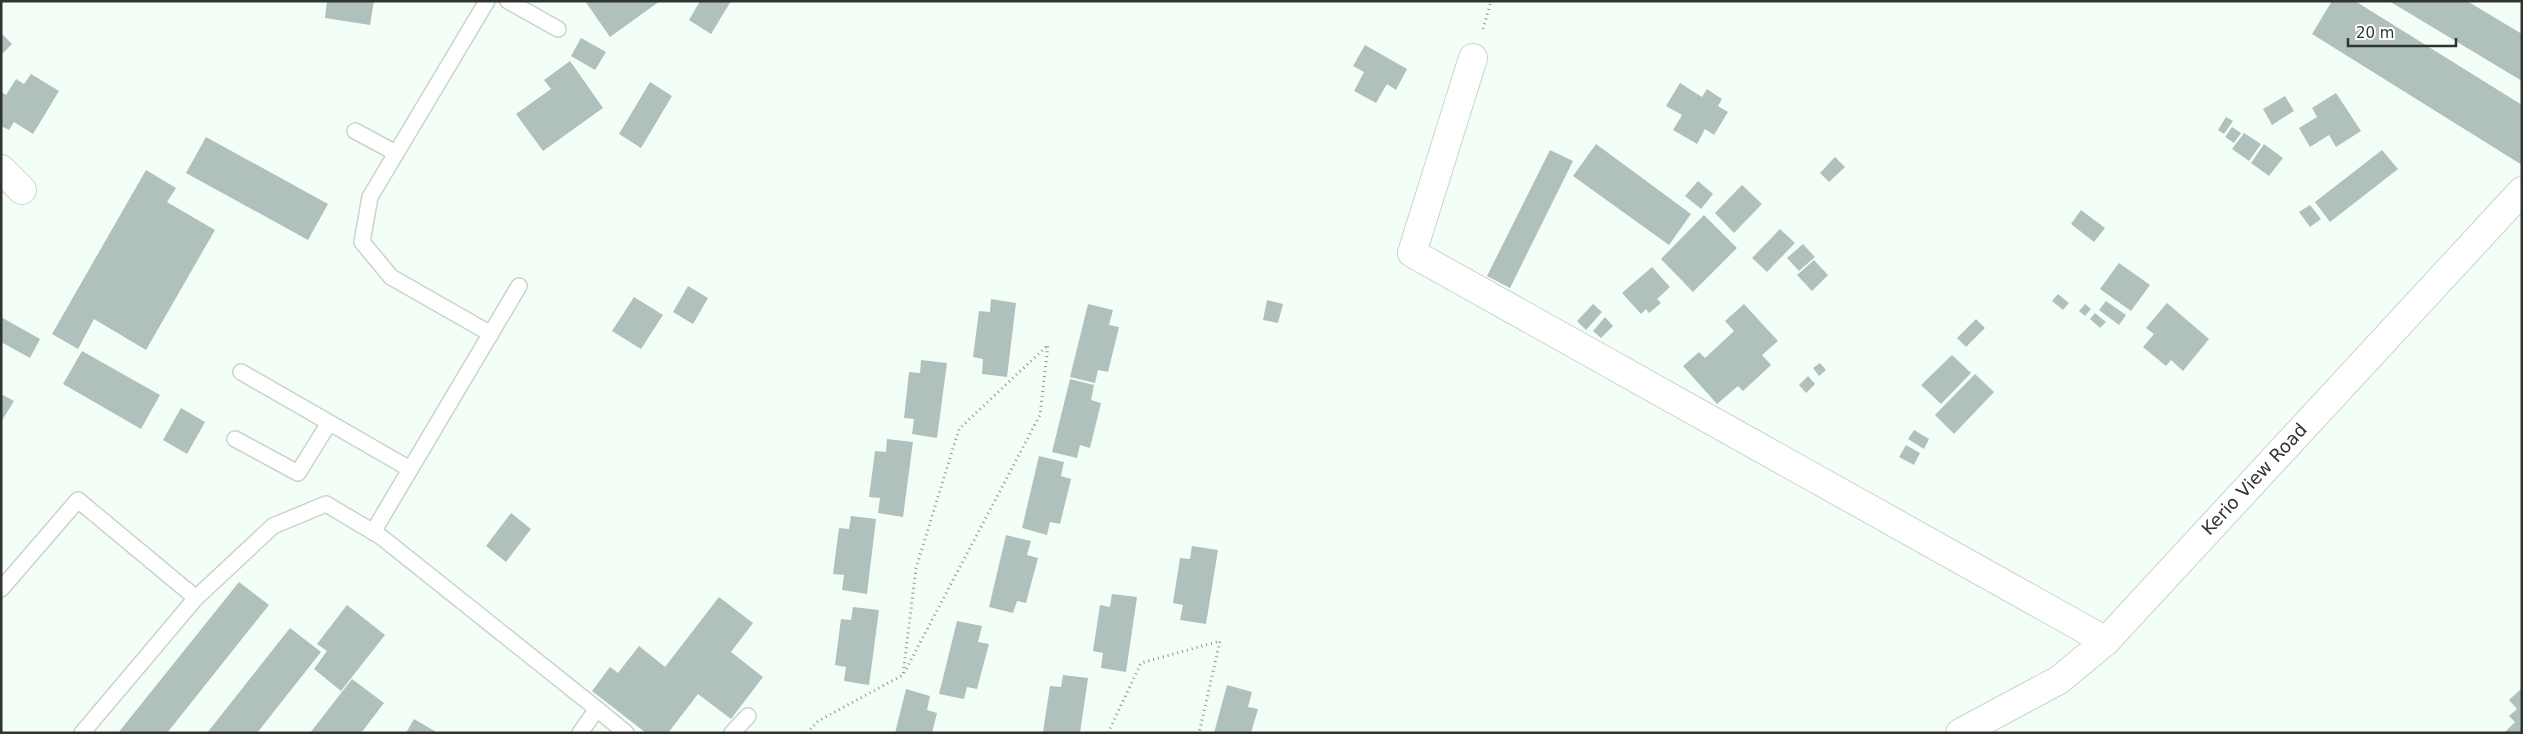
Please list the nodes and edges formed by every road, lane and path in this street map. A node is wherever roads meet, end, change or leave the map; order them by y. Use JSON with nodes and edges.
{"nodes":[{"id":1,"x":486,"y":1,"type":"edge"},
{"id":2,"x":508,"y":1,"type":"edge"},
{"id":3,"x":558,"y":29,"type":"dead end"},
{"id":4,"x":1473,"y":58,"type":"dead end"},
{"id":5,"x":355,"y":131,"type":"dead end"},
{"id":6,"x":396,"y":153,"type":"junction"},
{"id":7,"x":1,"y":169,"type":"edge"},
{"id":8,"x":22,"y":190,"type":"dead end"},
{"id":9,"x":2522,"y":191,"type":"edge"},
{"id":10,"x":519,"y":286,"type":"dead end"},
{"id":11,"x":491,"y":334,"type":"junction"},
{"id":12,"x":241,"y":372,"type":"dead end"},
{"id":13,"x":330,"y":423,"type":"junction"},
{"id":14,"x":236,"y":438,"type":"dead end"},
{"id":15,"x":410,"y":469,"type":"junction"},
{"id":16,"x":373,"y":532,"type":"junction"},
{"id":17,"x":1,"y":589,"type":"edge"},
{"id":18,"x":196,"y":598,"type":"junction"},
{"id":19,"x":2106,"y":641,"type":"junction"},
{"id":20,"x":903,"y":675,"type":"junction"},
{"id":21,"x":597,"y":709,"type":"junction"},
{"id":22,"x":748,"y":716,"type":"dead end"},
{"id":23,"x":82,"y":733,"type":"edge"},
{"id":24,"x":580,"y":733,"type":"edge"},
{"id":25,"x":626,"y":733,"type":"edge"},
{"id":26,"x":732,"y":733,"type":"edge"},
{"id":27,"x":806,"y":733,"type":"edge"},
{"id":28,"x":1108,"y":733,"type":"edge"},
{"id":29,"x":1199,"y":733,"type":"edge"},
{"id":30,"x":1960,"y":733,"type":"edge"}],
"edges":[{"from":1,"to":6,"type":"lane"},
{"from":2,"to":3,"type":"lane"},
{"from":4,"to":19,"type":"street"},
{"from":5,"to":6,"type":"lane"},
{"from":6,"to":11,"type":"lane"},
{"from":7,"to":8,"type":"street"},
{"from":9,"to":19,"type":"street","name":"Kerio View Road"},
{"from":10,"to":11,"type":"lane"},
{"from":11,"to":15,"type":"lane"},
{"from":12,"to":13,"type":"lane"},
{"from":13,"to":14,"type":"lane"},
{"from":13,"to":15,"type":"lane"},
{"from":15,"to":16,"type":"lane"},
{"from":16,"to":18,"type":"lane"},
{"from":16,"to":21,"type":"lane"},
{"from":17,"to":18,"type":"lane"},
{"from":18,"to":23,"type":"lane"},
{"from":19,"to":30,"type":"street","name":"Kerio View Road"},
{"from":20,"to":20,"type":"path"},
{"from":20,"to":27,"type":"path"},
{"from":21,"to":24,"type":"lane"},
{"from":21,"to":25,"type":"lane"},
{"from":22,"to":26,"type":"lane"},
{"from":28,"to":29,"type":"path"}]}
